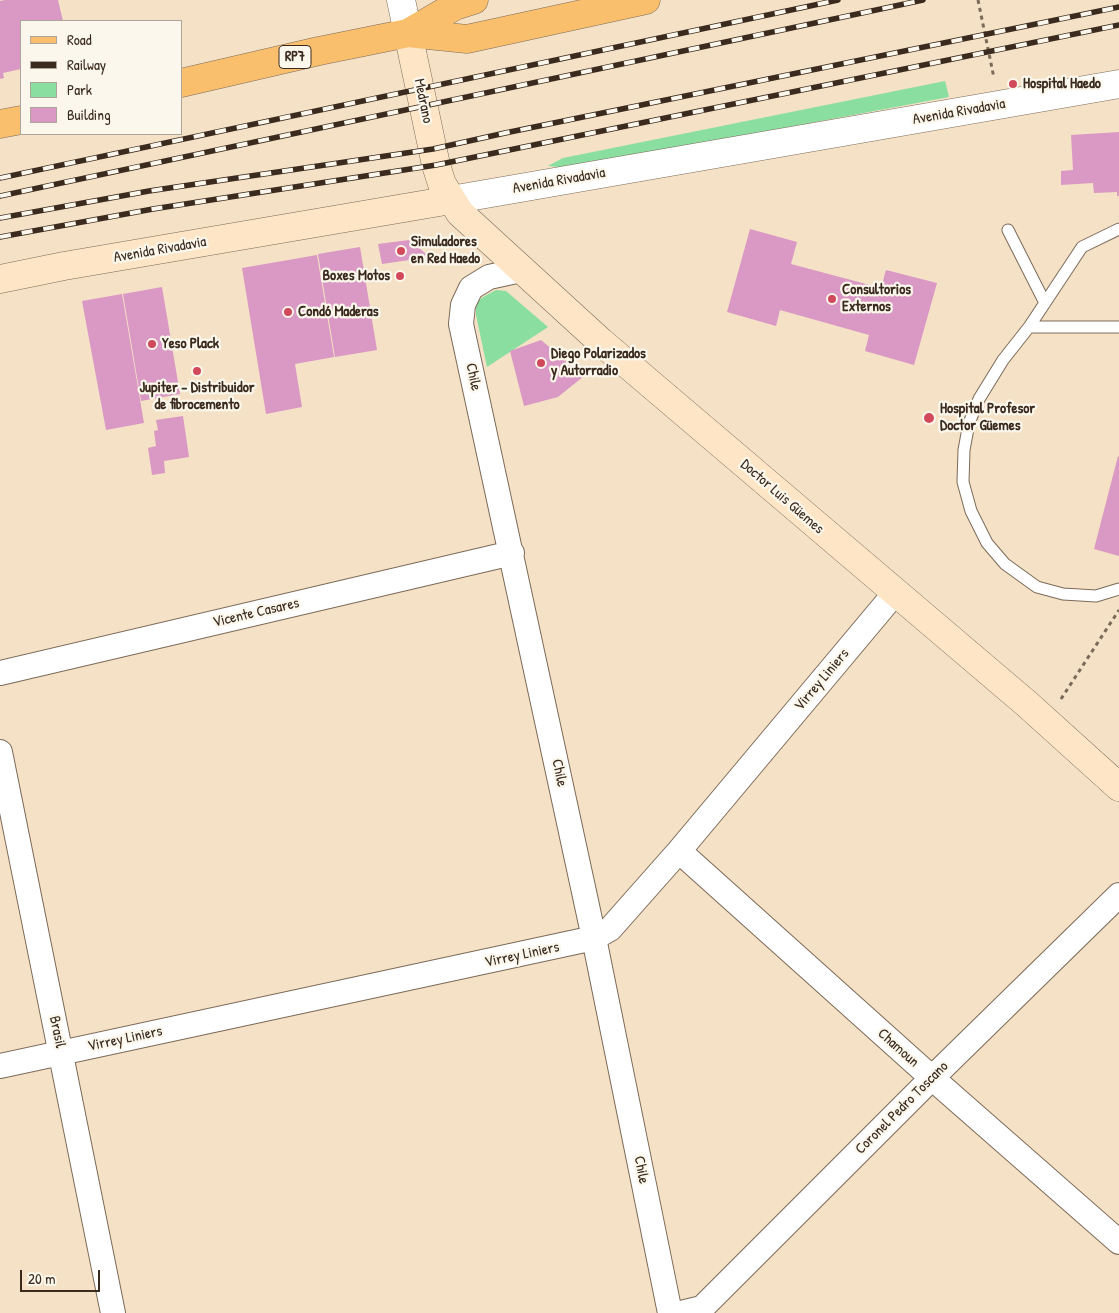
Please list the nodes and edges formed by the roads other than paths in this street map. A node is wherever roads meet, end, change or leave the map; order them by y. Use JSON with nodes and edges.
{"nodes":[{"id":1,"x":401,"y":0,"type":"edge"},
{"id":2,"x":474,"y":0,"type":"edge"},
{"id":3,"x":646,"y":0,"type":"edge"},
{"id":4,"x":408,"y":33,"type":"junction"},
{"id":5,"x":182,"y":83,"type":"edge"},
{"id":6,"x":1119,"y":84,"type":"edge"},
{"id":7,"x":20,"y":120,"type":"edge"},
{"id":8,"x":0,"y":124,"type":"edge"},
{"id":9,"x":451,"y":200,"type":"junction"},
{"id":10,"x":1119,"y":229,"type":"edge"},
{"id":11,"x":1008,"y":230,"type":"dead end"},
{"id":12,"x":521,"y":270,"type":"junction"},
{"id":13,"x":0,"y":279,"type":"edge"},
{"id":14,"x":1045,"y":303,"type":"junction"},
{"id":15,"x":1029,"y":327,"type":"junction"},
{"id":16,"x":1119,"y":327,"type":"edge"},
{"id":17,"x":512,"y":553,"type":"junction"},
{"id":18,"x":1119,"y":589,"type":"edge"},
{"id":19,"x":895,"y":593,"type":"junction"},
{"id":20,"x":0,"y":674,"type":"edge"},
{"id":21,"x":0,"y":752,"type":"edge"},
{"id":22,"x":1119,"y":787,"type":"edge"},
{"id":23,"x":679,"y":851,"type":"junction"},
{"id":24,"x":1119,"y":896,"type":"edge"},
{"id":25,"x":594,"y":938,"type":"junction"},
{"id":26,"x":62,"y":1053,"type":"junction"},
{"id":27,"x":0,"y":1066,"type":"edge"},
{"id":28,"x":932,"y":1078,"type":"junction"},
{"id":29,"x":1119,"y":1242,"type":"edge"},
{"id":30,"x":697,"y":1311,"type":"edge"},
{"id":31,"x":113,"y":1313,"type":"edge"},
{"id":32,"x":670,"y":1313,"type":"edge"}],
"edges":[{"from":1,"to":4,"type":"street","name":"Medrano"},
{"from":2,"to":4,"type":"main road","number":"RP7"},
{"from":3,"to":4,"type":"main road","number":"RP7"},
{"from":4,"to":5,"type":"main road","number":"RP7"},
{"from":4,"to":9,"type":"main road","name":"Medrano"},
{"from":6,"to":9,"type":"street","name":"Avenida Rivadavia"},
{"from":7,"to":8,"type":"main road"},
{"from":9,"to":12,"type":"main road","name":"Doctor Luis Güemes"},
{"from":9,"to":13,"type":"main road","name":"Avenida Rivadavia"},
{"from":10,"to":14,"type":"lane"},
{"from":11,"to":14,"type":"lane"},
{"from":12,"to":17,"type":"street","name":"Chile"},
{"from":12,"to":19,"type":"main road","name":"Doctor Luis Güemes"},
{"from":14,"to":15,"type":"lane"},
{"from":15,"to":16,"type":"lane"},
{"from":15,"to":18,"type":"lane"},
{"from":17,"to":20,"type":"street","name":"Vicente Casares"},
{"from":17,"to":25,"type":"street","name":"Chile"},
{"from":19,"to":22,"type":"main road","name":"Doctor Luis Güemes"},
{"from":19,"to":23,"type":"street","name":"Virrey Liniers"},
{"from":21,"to":26,"type":"street","name":"Brasil"},
{"from":23,"to":25,"type":"street","name":"Virrey Liniers"},
{"from":23,"to":28,"type":"street","name":"Chamoun"},
{"from":24,"to":28,"type":"street","name":"Coronel Pedro Toscano"},
{"from":25,"to":26,"type":"street","name":"Virrey Liniers"},
{"from":25,"to":32,"type":"street","name":"Chile"},
{"from":26,"to":27,"type":"street","name":"Virrey Liniers"},
{"from":26,"to":31,"type":"street","name":"Brasil"},
{"from":28,"to":29,"type":"street","name":"Chamoun"},
{"from":28,"to":30,"type":"street","name":"Coronel Pedro Toscano"}]}
